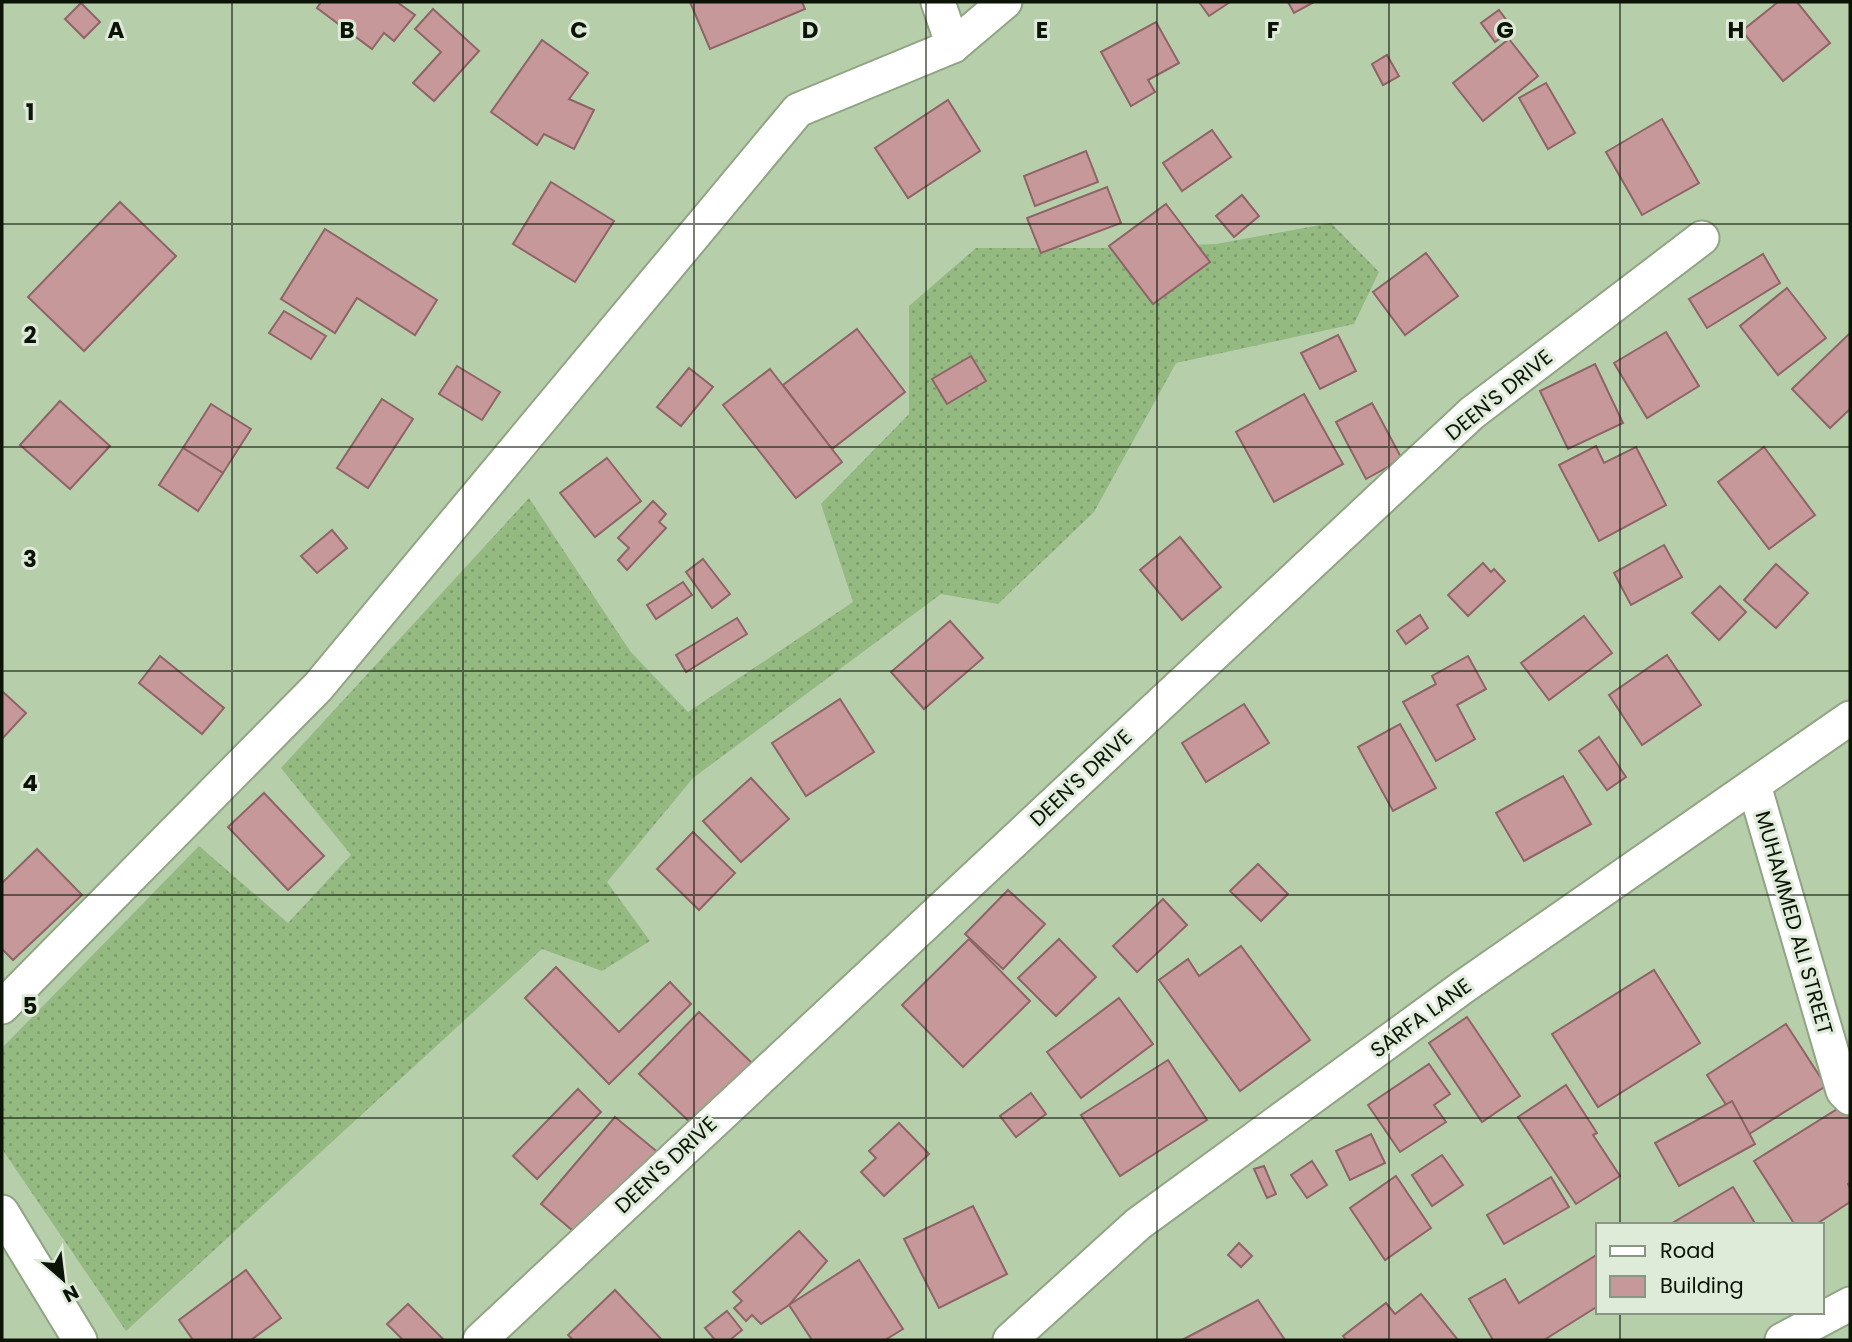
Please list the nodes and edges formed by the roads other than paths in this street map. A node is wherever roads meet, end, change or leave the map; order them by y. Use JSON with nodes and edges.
{"nodes":[{"id":1,"x":937,"y":2,"type":"edge"},
{"id":2,"x":1005,"y":2,"type":"edge"},
{"id":3,"x":953,"y":46,"type":"junction"},
{"id":4,"x":1702,"y":238,"type":"dead end"},
{"id":5,"x":1850,"y":718,"type":"edge"},
{"id":6,"x":1754,"y":785,"type":"junction"},
{"id":7,"x":2,"y":1007,"type":"edge"},
{"id":8,"x":1850,"y":1098,"type":"edge"},
{"id":9,"x":2,"y":1212,"type":"edge"},
{"id":10,"x":1850,"y":1304,"type":"edge"},
{"id":11,"x":80,"y":1340,"type":"edge"},
{"id":12,"x":480,"y":1340,"type":"edge"},
{"id":13,"x":1010,"y":1340,"type":"edge"},
{"id":14,"x":1782,"y":1340,"type":"edge"}],
"edges":[{"from":1,"to":3,"type":"street"},
{"from":2,"to":3,"type":"street"},
{"from":3,"to":7,"type":"street"},
{"from":4,"to":12,"type":"street","name":"DEEN'S DRIVE"},
{"from":5,"to":6,"type":"street","name":"SARFA LANE"},
{"from":6,"to":8,"type":"street","name":"MUHAMMED ALI STREET"},
{"from":6,"to":13,"type":"street","name":"SARFA LANE"},
{"from":9,"to":11,"type":"street"},
{"from":10,"to":14,"type":"street"}]}
